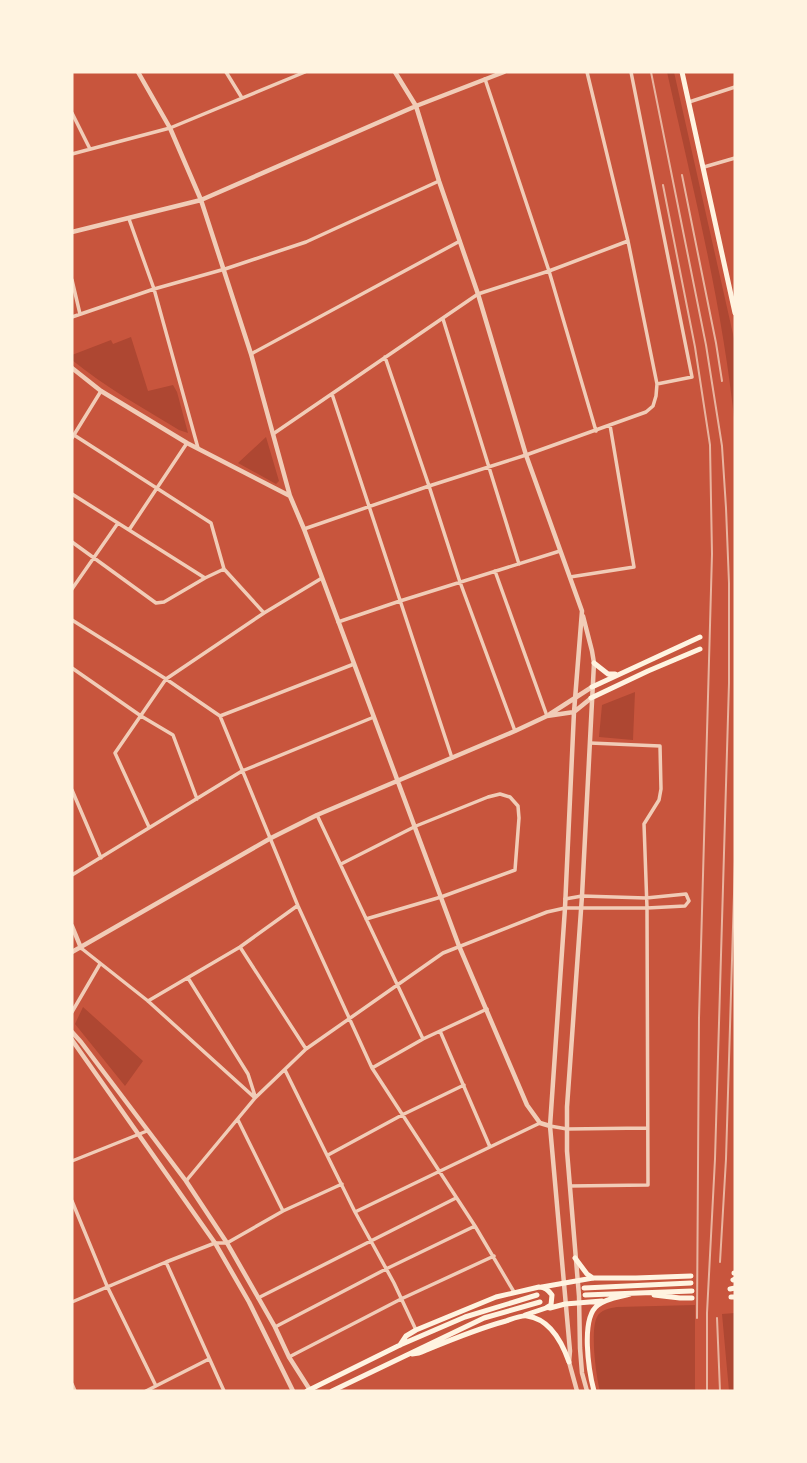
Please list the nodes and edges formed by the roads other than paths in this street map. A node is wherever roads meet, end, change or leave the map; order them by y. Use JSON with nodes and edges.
{"nodes":[{"id":1,"x":138,"y":72,"type":"edge"},
{"id":2,"x":226,"y":72,"type":"edge"},
{"id":3,"x":305,"y":72,"type":"edge"},
{"id":4,"x":395,"y":72,"type":"edge"},
{"id":5,"x":504,"y":72,"type":"edge"},
{"id":6,"x":587,"y":72,"type":"edge"},
{"id":7,"x":631,"y":72,"type":"edge"},
{"id":8,"x":682,"y":72,"type":"edge"},
{"id":9,"x":485,"y":79,"type":"junction"},
{"id":10,"x":735,"y":87,"type":"edge"},
{"id":11,"x":242,"y":98,"type":"junction"},
{"id":12,"x":689,"y":102,"type":"junction"},
{"id":13,"x":416,"y":106,"type":"junction"},
{"id":14,"x":72,"y":113,"type":"edge"},
{"id":15,"x":170,"y":128,"type":"junction"},
{"id":16,"x":91,"y":149,"type":"junction"},
{"id":17,"x":72,"y":154,"type":"edge"},
{"id":18,"x":735,"y":158,"type":"edge"},
{"id":19,"x":704,"y":167,"type":"junction"},
{"id":20,"x":439,"y":181,"type":"junction"},
{"id":21,"x":201,"y":200,"type":"junction"},
{"id":22,"x":129,"y":219,"type":"junction"},
{"id":23,"x":72,"y":232,"type":"edge"},
{"id":24,"x":460,"y":241,"type":"junction"},
{"id":25,"x":628,"y":241,"type":"junction"},
{"id":26,"x":225,"y":269,"type":"junction"},
{"id":27,"x":549,"y":271,"type":"junction"},
{"id":28,"x":72,"y":280,"type":"edge"},
{"id":29,"x":733,"y":287,"type":"edge"},
{"id":30,"x":154,"y":289,"type":"junction"},
{"id":31,"x":478,"y":294,"type":"junction"},
{"id":32,"x":735,"y":313,"type":"edge"},
{"id":33,"x":80,"y":314,"type":"junction"},
{"id":34,"x":72,"y":317,"type":"edge"},
{"id":35,"x":443,"y":319,"type":"junction"},
{"id":36,"x":251,"y":354,"type":"junction"},
{"id":37,"x":385,"y":357,"type":"junction"},
{"id":38,"x":72,"y":368,"type":"edge"},
{"id":39,"x":657,"y":384,"type":"junction"},
{"id":40,"x":101,"y":391,"type":"junction"},
{"id":41,"x":332,"y":394,"type":"junction"},
{"id":42,"x":610,"y":425,"type":"junction"},
{"id":43,"x":596,"y":431,"type":"junction"},
{"id":44,"x":273,"y":434,"type":"junction"},
{"id":45,"x":73,"y":437,"type":"edge"},
{"id":46,"x":187,"y":443,"type":"junction"},
{"id":47,"x":198,"y":448,"type":"junction"},
{"id":48,"x":526,"y":455,"type":"junction"},
{"id":49,"x":488,"y":467,"type":"junction"},
{"id":50,"x":429,"y":486,"type":"junction"},
{"id":51,"x":157,"y":488,"type":"junction"},
{"id":52,"x":72,"y":494,"type":"edge"},
{"id":53,"x":290,"y":496,"type":"junction"},
{"id":54,"x":369,"y":506,"type":"junction"},
{"id":55,"x":118,"y":523,"type":"junction"},
{"id":56,"x":304,"y":529,"type":"junction"},
{"id":57,"x":129,"y":530,"type":"junction"},
{"id":58,"x":72,"y":542,"type":"edge"},
{"id":59,"x":560,"y":551,"type":"junction"},
{"id":60,"x":93,"y":558,"type":"junction"},
{"id":61,"x":519,"y":564,"type":"junction"},
{"id":62,"x":224,"y":569,"type":"junction"},
{"id":63,"x":495,"y":571,"type":"junction"},
{"id":64,"x":569,"y":577,"type":"junction"},
{"id":65,"x":205,"y":578,"type":"junction"},
{"id":66,"x":322,"y":578,"type":"junction"},
{"id":67,"x":460,"y":582,"type":"junction"},
{"id":68,"x":72,"y":589,"type":"edge"},
{"id":69,"x":400,"y":601,"type":"junction"},
{"id":70,"x":582,"y":611,"type":"junction"},
{"id":71,"x":264,"y":613,"type":"junction"},
{"id":72,"x":72,"y":620,"type":"edge"},
{"id":73,"x":338,"y":622,"type":"junction"},
{"id":74,"x":700,"y":637,"type":"dead end"},
{"id":75,"x":700,"y":649,"type":"dead end"},
{"id":76,"x":594,"y":663,"type":"junction"},
{"id":77,"x":355,"y":664,"type":"junction"},
{"id":78,"x":72,"y":667,"type":"edge"},
{"id":79,"x":618,"y":674,"type":"junction"},
{"id":80,"x":166,"y":679,"type":"junction"},
{"id":81,"x":592,"y":687,"type":"junction"},
{"id":82,"x":576,"y":698,"type":"junction"},
{"id":83,"x":591,"y":698,"type":"junction"},
{"id":84,"x":574,"y":712,"type":"junction"},
{"id":85,"x":141,"y":716,"type":"junction"},
{"id":86,"x":220,"y":716,"type":"junction"},
{"id":87,"x":547,"y":716,"type":"junction"},
{"id":88,"x":374,"y":717,"type":"junction"},
{"id":89,"x":515,"y":731,"type":"junction"},
{"id":90,"x":590,"y":743,"type":"junction"},
{"id":91,"x":452,"y":758,"type":"junction"},
{"id":92,"x":242,"y":771,"type":"junction"},
{"id":93,"x":398,"y":780,"type":"junction"},
{"id":94,"x":72,"y":790,"type":"edge"},
{"id":95,"x":197,"y":799,"type":"junction"},
{"id":96,"x":317,"y":815,"type":"junction"},
{"id":97,"x":416,"y":826,"type":"junction"},
{"id":98,"x":149,"y":827,"type":"junction"},
{"id":99,"x":271,"y":838,"type":"junction"},
{"id":100,"x":101,"y":858,"type":"junction"},
{"id":101,"x":341,"y":864,"type":"junction"},
{"id":102,"x":72,"y":875,"type":"edge"},
{"id":103,"x":582,"y":896,"type":"junction"},
{"id":104,"x":441,"y":897,"type":"junction"},
{"id":105,"x":646,"y":898,"type":"junction"},
{"id":106,"x":565,"y":899,"type":"junction"},
{"id":107,"x":298,"y":906,"type":"junction"},
{"id":108,"x":565,"y":908,"type":"junction"},
{"id":109,"x":647,"y":908,"type":"junction"},
{"id":110,"x":580,"y":909,"type":"junction"},
{"id":111,"x":366,"y":919,"type":"junction"},
{"id":112,"x":72,"y":926,"type":"edge"},
{"id":113,"x":459,"y":946,"type":"junction"},
{"id":114,"x":240,"y":947,"type":"junction"},
{"id":115,"x":81,"y":948,"type":"junction"},
{"id":116,"x":72,"y":952,"type":"edge"},
{"id":117,"x":100,"y":964,"type":"junction"},
{"id":118,"x":188,"y":978,"type":"junction"},
{"id":119,"x":398,"y":985,"type":"junction"},
{"id":120,"x":148,"y":1001,"type":"junction"},
{"id":121,"x":487,"y":1009,"type":"junction"},
{"id":122,"x":72,"y":1012,"type":"edge"},
{"id":123,"x":349,"y":1020,"type":"junction"},
{"id":124,"x":440,"y":1031,"type":"junction"},
{"id":125,"x":72,"y":1032,"type":"edge"},
{"id":126,"x":72,"y":1040,"type":"edge"},
{"id":127,"x":423,"y":1040,"type":"junction"},
{"id":128,"x":306,"y":1049,"type":"junction"},
{"id":129,"x":372,"y":1068,"type":"junction"},
{"id":130,"x":285,"y":1070,"type":"junction"},
{"id":131,"x":464,"y":1085,"type":"junction"},
{"id":132,"x":256,"y":1098,"type":"junction"},
{"id":133,"x":402,"y":1115,"type":"junction"},
{"id":134,"x":238,"y":1120,"type":"junction"},
{"id":135,"x":540,"y":1122,"type":"junction"},
{"id":136,"x":550,"y":1126,"type":"junction"},
{"id":137,"x":648,"y":1128,"type":"junction"},
{"id":138,"x":567,"y":1129,"type":"junction"},
{"id":139,"x":148,"y":1131,"type":"junction"},
{"id":140,"x":139,"y":1135,"type":"junction"},
{"id":141,"x":490,"y":1147,"type":"junction"},
{"id":142,"x":328,"y":1155,"type":"junction"},
{"id":143,"x":72,"y":1161,"type":"edge"},
{"id":144,"x":439,"y":1172,"type":"junction"},
{"id":145,"x":186,"y":1181,"type":"junction"},
{"id":146,"x":342,"y":1184,"type":"junction"},
{"id":147,"x":570,"y":1186,"type":"junction"},
{"id":148,"x":457,"y":1198,"type":"junction"},
{"id":149,"x":72,"y":1201,"type":"edge"},
{"id":150,"x":283,"y":1211,"type":"junction"},
{"id":151,"x":355,"y":1212,"type":"junction"},
{"id":152,"x":475,"y":1226,"type":"junction"},
{"id":153,"x":370,"y":1241,"type":"junction"},
{"id":154,"x":227,"y":1243,"type":"junction"},
{"id":155,"x":215,"y":1244,"type":"junction"},
{"id":156,"x":494,"y":1256,"type":"junction"},
{"id":157,"x":575,"y":1258,"type":"junction"},
{"id":158,"x":166,"y":1262,"type":"junction"},
{"id":159,"x":386,"y":1269,"type":"junction"},
{"id":160,"x":593,"y":1278,"type":"junction"},
{"id":161,"x":577,"y":1281,"type":"junction"},
{"id":162,"x":564,"y":1283,"type":"junction"},
{"id":163,"x":107,"y":1286,"type":"junction"},
{"id":164,"x":539,"y":1287,"type":"junction"},
{"id":165,"x":583,"y":1288,"type":"dead end"},
{"id":166,"x":514,"y":1292,"type":"junction"},
{"id":167,"x":630,"y":1294,"type":"junction"},
{"id":168,"x":692,"y":1294,"type":"dead end"},
{"id":169,"x":537,"y":1295,"type":"dead end"},
{"id":170,"x":585,"y":1295,"type":"dead end"},
{"id":171,"x":258,"y":1298,"type":"junction"},
{"id":172,"x":401,"y":1299,"type":"junction"},
{"id":173,"x":609,"y":1300,"type":"junction"},
{"id":174,"x":72,"y":1301,"type":"edge"},
{"id":175,"x":540,"y":1302,"type":"dead end"},
{"id":176,"x":579,"y":1303,"type":"junction"},
{"id":177,"x":565,"y":1304,"type":"junction"},
{"id":178,"x":547,"y":1308,"type":"junction"},
{"id":179,"x":525,"y":1315,"type":"junction"},
{"id":180,"x":275,"y":1327,"type":"junction"},
{"id":181,"x":416,"y":1330,"type":"junction"},
{"id":182,"x":400,"y":1345,"type":"junction"},
{"id":183,"x":406,"y":1355,"type":"junction"},
{"id":184,"x":289,"y":1357,"type":"junction"},
{"id":185,"x":209,"y":1359,"type":"junction"},
{"id":186,"x":569,"y":1362,"type":"junction"},
{"id":187,"x":72,"y":1384,"type":"edge"},
{"id":188,"x":156,"y":1386,"type":"junction"},
{"id":189,"x":75,"y":1391,"type":"edge"},
{"id":190,"x":146,"y":1391,"type":"edge"},
{"id":191,"x":224,"y":1391,"type":"edge"},
{"id":192,"x":293,"y":1391,"type":"edge"},
{"id":193,"x":309,"y":1391,"type":"edge"},
{"id":194,"x":332,"y":1391,"type":"edge"},
{"id":195,"x":577,"y":1391,"type":"edge"},
{"id":196,"x":587,"y":1391,"type":"edge"},
{"id":197,"x":594,"y":1391,"type":"edge"}],
"edges":[{"from":1,"to":15,"type":"street"},
{"from":2,"to":11,"type":"street"},
{"from":3,"to":11,"type":"street"},
{"from":4,"to":13,"type":"street"},
{"from":5,"to":9,"type":"street"},
{"from":6,"to":25,"type":"street"},
{"from":7,"to":39,"type":"street"},
{"from":8,"to":12,"type":"main road"},
{"from":9,"to":13,"type":"street"},
{"from":9,"to":27,"type":"street"},
{"from":10,"to":12,"type":"street"},
{"from":11,"to":15,"type":"street"},
{"from":12,"to":19,"type":"main road"},
{"from":13,"to":20,"type":"street"},
{"from":13,"to":21,"type":"street"},
{"from":14,"to":16,"type":"street"},
{"from":15,"to":16,"type":"street"},
{"from":15,"to":21,"type":"street"},
{"from":16,"to":17,"type":"street"},
{"from":18,"to":19,"type":"street"},
{"from":19,"to":29,"type":"main road"},
{"from":20,"to":24,"type":"street"},
{"from":20,"to":26,"type":"street"},
{"from":21,"to":22,"type":"street"},
{"from":21,"to":26,"type":"street"},
{"from":22,"to":23,"type":"street"},
{"from":22,"to":30,"type":"street"},
{"from":24,"to":31,"type":"street"},
{"from":24,"to":36,"type":"street"},
{"from":25,"to":27,"type":"street"},
{"from":25,"to":39,"type":"street"},
{"from":26,"to":30,"type":"street"},
{"from":26,"to":36,"type":"street"},
{"from":27,"to":31,"type":"street"},
{"from":27,"to":43,"type":"street"},
{"from":28,"to":33,"type":"street"},
{"from":29,"to":32,"type":"main road"},
{"from":30,"to":33,"type":"street"},
{"from":30,"to":47,"type":"street"},
{"from":31,"to":35,"type":"street"},
{"from":31,"to":48,"type":"street"},
{"from":33,"to":34,"type":"street"},
{"from":35,"to":37,"type":"street"},
{"from":35,"to":49,"type":"street"},
{"from":36,"to":44,"type":"street"},
{"from":37,"to":41,"type":"street"},
{"from":37,"to":50,"type":"street"},
{"from":38,"to":40,"type":"street"},
{"from":39,"to":42,"type":"street"},
{"from":40,"to":45,"type":"street"},
{"from":40,"to":46,"type":"street"},
{"from":41,"to":44,"type":"street"},
{"from":41,"to":54,"type":"street"},
{"from":42,"to":43,"type":"street"},
{"from":42,"to":64,"type":"street"},
{"from":43,"to":48,"type":"street"},
{"from":44,"to":53,"type":"street"},
{"from":45,"to":51,"type":"street"},
{"from":46,"to":47,"type":"street"},
{"from":46,"to":51,"type":"street"},
{"from":47,"to":53,"type":"street"},
{"from":48,"to":49,"type":"street"},
{"from":48,"to":59,"type":"street"},
{"from":49,"to":50,"type":"street"},
{"from":49,"to":61,"type":"street"},
{"from":50,"to":54,"type":"street"},
{"from":50,"to":67,"type":"street"},
{"from":51,"to":57,"type":"street"},
{"from":51,"to":62,"type":"street"},
{"from":52,"to":55,"type":"street"},
{"from":53,"to":56,"type":"street"},
{"from":54,"to":56,"type":"street"},
{"from":54,"to":69,"type":"street"},
{"from":55,"to":57,"type":"street"},
{"from":55,"to":60,"type":"street"},
{"from":56,"to":66,"type":"street"},
{"from":57,"to":65,"type":"street"},
{"from":58,"to":60,"type":"street"},
{"from":59,"to":61,"type":"street"},
{"from":59,"to":64,"type":"street"},
{"from":60,"to":65,"type":"street"},
{"from":60,"to":68,"type":"street"},
{"from":61,"to":63,"type":"street"},
{"from":62,"to":65,"type":"street"},
{"from":62,"to":71,"type":"street"},
{"from":63,"to":67,"type":"street"},
{"from":63,"to":87,"type":"street"},
{"from":64,"to":70,"type":"street"},
{"from":66,"to":71,"type":"street"},
{"from":66,"to":73,"type":"street"},
{"from":67,"to":69,"type":"street"},
{"from":67,"to":89,"type":"street"},
{"from":69,"to":73,"type":"street"},
{"from":69,"to":91,"type":"street"},
{"from":70,"to":76,"type":"street"},
{"from":70,"to":82,"type":"street"},
{"from":71,"to":80,"type":"street"},
{"from":72,"to":80,"type":"street"},
{"from":73,"to":77,"type":"street"},
{"from":74,"to":79,"type":"main road"},
{"from":75,"to":83,"type":"main road"},
{"from":76,"to":79,"type":"main road"},
{"from":76,"to":81,"type":"street"},
{"from":77,"to":86,"type":"street"},
{"from":77,"to":88,"type":"street"},
{"from":78,"to":85,"type":"street"},
{"from":79,"to":81,"type":"main road"},
{"from":80,"to":85,"type":"street"},
{"from":80,"to":86,"type":"street"},
{"from":81,"to":82,"type":"street"},
{"from":81,"to":83,"type":"street"},
{"from":82,"to":84,"type":"street"},
{"from":82,"to":87,"type":"street"},
{"from":83,"to":84,"type":"street"},
{"from":83,"to":90,"type":"street"},
{"from":84,"to":87,"type":"street"},
{"from":84,"to":106,"type":"street"},
{"from":85,"to":95,"type":"street"},
{"from":85,"to":98,"type":"street"},
{"from":86,"to":92,"type":"street"},
{"from":87,"to":89,"type":"street"},
{"from":88,"to":92,"type":"street"},
{"from":88,"to":93,"type":"street"},
{"from":89,"to":91,"type":"street"},
{"from":90,"to":103,"type":"street"},
{"from":90,"to":105,"type":"street"},
{"from":91,"to":93,"type":"street"},
{"from":92,"to":95,"type":"street"},
{"from":92,"to":99,"type":"street"},
{"from":93,"to":96,"type":"street"},
{"from":93,"to":97,"type":"street"},
{"from":94,"to":100,"type":"street"},
{"from":95,"to":98,"type":"street"},
{"from":96,"to":99,"type":"street"},
{"from":96,"to":101,"type":"street"},
{"from":97,"to":101,"type":"street"},
{"from":97,"to":104,"type":"street"},
{"from":97,"to":104,"type":"street"},
{"from":98,"to":100,"type":"street"},
{"from":99,"to":107,"type":"street"},
{"from":99,"to":115,"type":"street"},
{"from":100,"to":102,"type":"street"},
{"from":101,"to":111,"type":"street"},
{"from":103,"to":105,"type":"street"},
{"from":103,"to":106,"type":"street"},
{"from":103,"to":110,"type":"street"},
{"from":104,"to":111,"type":"street"},
{"from":104,"to":113,"type":"street"},
{"from":105,"to":109,"type":"street"},
{"from":105,"to":109,"type":"street"},
{"from":106,"to":108,"type":"street"},
{"from":107,"to":114,"type":"street"},
{"from":107,"to":123,"type":"street"},
{"from":108,"to":110,"type":"street"},
{"from":108,"to":113,"type":"street"},
{"from":108,"to":136,"type":"street"},
{"from":109,"to":110,"type":"street"},
{"from":109,"to":137,"type":"street"},
{"from":110,"to":138,"type":"street"},
{"from":111,"to":119,"type":"street"},
{"from":112,"to":115,"type":"street"},
{"from":113,"to":119,"type":"street"},
{"from":113,"to":121,"type":"street"},
{"from":114,"to":118,"type":"street"},
{"from":114,"to":128,"type":"street"},
{"from":115,"to":116,"type":"street"},
{"from":115,"to":117,"type":"street"},
{"from":117,"to":120,"type":"street"},
{"from":117,"to":122,"type":"street"},
{"from":118,"to":120,"type":"street"},
{"from":118,"to":132,"type":"street"},
{"from":119,"to":123,"type":"street"},
{"from":119,"to":127,"type":"street"},
{"from":120,"to":132,"type":"street"},
{"from":121,"to":124,"type":"street"},
{"from":121,"to":135,"type":"street"},
{"from":123,"to":128,"type":"street"},
{"from":123,"to":129,"type":"street"},
{"from":124,"to":127,"type":"street"},
{"from":124,"to":131,"type":"street"},
{"from":125,"to":139,"type":"street"},
{"from":126,"to":140,"type":"street"},
{"from":127,"to":129,"type":"street"},
{"from":128,"to":130,"type":"street"},
{"from":129,"to":133,"type":"street"},
{"from":130,"to":132,"type":"street"},
{"from":130,"to":142,"type":"street"},
{"from":131,"to":133,"type":"street"},
{"from":131,"to":141,"type":"street"},
{"from":132,"to":134,"type":"street"},
{"from":133,"to":142,"type":"street"},
{"from":133,"to":144,"type":"street"},
{"from":134,"to":145,"type":"street"},
{"from":134,"to":150,"type":"street"},
{"from":135,"to":136,"type":"street"},
{"from":135,"to":141,"type":"street"},
{"from":136,"to":138,"type":"street"},
{"from":136,"to":162,"type":"street"},
{"from":137,"to":138,"type":"street"},
{"from":137,"to":147,"type":"street"},
{"from":138,"to":147,"type":"street"},
{"from":139,"to":140,"type":"street"},
{"from":139,"to":145,"type":"street"},
{"from":140,"to":143,"type":"street"},
{"from":140,"to":155,"type":"street"},
{"from":141,"to":144,"type":"street"},
{"from":142,"to":146,"type":"street"},
{"from":144,"to":148,"type":"street"},
{"from":144,"to":151,"type":"street"},
{"from":145,"to":154,"type":"street"},
{"from":146,"to":150,"type":"street"},
{"from":146,"to":151,"type":"street"},
{"from":147,"to":157,"type":"street"},
{"from":148,"to":152,"type":"street"},
{"from":148,"to":153,"type":"street"},
{"from":149,"to":163,"type":"street"},
{"from":150,"to":154,"type":"street"},
{"from":151,"to":153,"type":"street"},
{"from":152,"to":156,"type":"street"},
{"from":152,"to":159,"type":"street"},
{"from":153,"to":159,"type":"street"},
{"from":153,"to":171,"type":"street"},
{"from":154,"to":155,"type":"street"},
{"from":154,"to":171,"type":"street"},
{"from":155,"to":158,"type":"street"},
{"from":155,"to":192,"type":"street"},
{"from":156,"to":166,"type":"street"},
{"from":156,"to":172,"type":"street"},
{"from":157,"to":160,"type":"main road"},
{"from":157,"to":161,"type":"street"},
{"from":158,"to":163,"type":"street"},
{"from":158,"to":185,"type":"street"},
{"from":159,"to":172,"type":"street"},
{"from":159,"to":180,"type":"street"},
{"from":160,"to":161,"type":"main road"},
{"from":160,"to":165,"type":"main road"},
{"from":161,"to":162,"type":"main road"},
{"from":161,"to":176,"type":"street"},
{"from":162,"to":164,"type":"main road"},
{"from":162,"to":177,"type":"street"},
{"from":163,"to":174,"type":"street"},
{"from":163,"to":188,"type":"street"},
{"from":164,"to":166,"type":"main road"},
{"from":164,"to":178,"type":"main road"},
{"from":166,"to":181,"type":"main road"},
{"from":167,"to":168,"type":"main road"},
{"from":167,"to":170,"type":"main road"},
{"from":167,"to":173,"type":"main road"},
{"from":169,"to":182,"type":"main road"},
{"from":171,"to":180,"type":"street"},
{"from":172,"to":181,"type":"street"},
{"from":172,"to":184,"type":"street"},
{"from":173,"to":176,"type":"main road"},
{"from":173,"to":197,"type":"main road"},
{"from":175,"to":183,"type":"main road"},
{"from":176,"to":177,"type":"main road"},
{"from":176,"to":196,"type":"street"},
{"from":177,"to":178,"type":"main road"},
{"from":177,"to":186,"type":"street"},
{"from":178,"to":179,"type":"main road"},
{"from":179,"to":183,"type":"main road"},
{"from":179,"to":186,"type":"main road"},
{"from":180,"to":184,"type":"street"},
{"from":181,"to":182,"type":"main road"},
{"from":182,"to":193,"type":"main road"},
{"from":183,"to":194,"type":"main road"},
{"from":184,"to":193,"type":"street"},
{"from":185,"to":188,"type":"street"},
{"from":185,"to":191,"type":"street"},
{"from":186,"to":195,"type":"street"},
{"from":187,"to":189,"type":"street"},
{"from":188,"to":190,"type":"street"}]}
